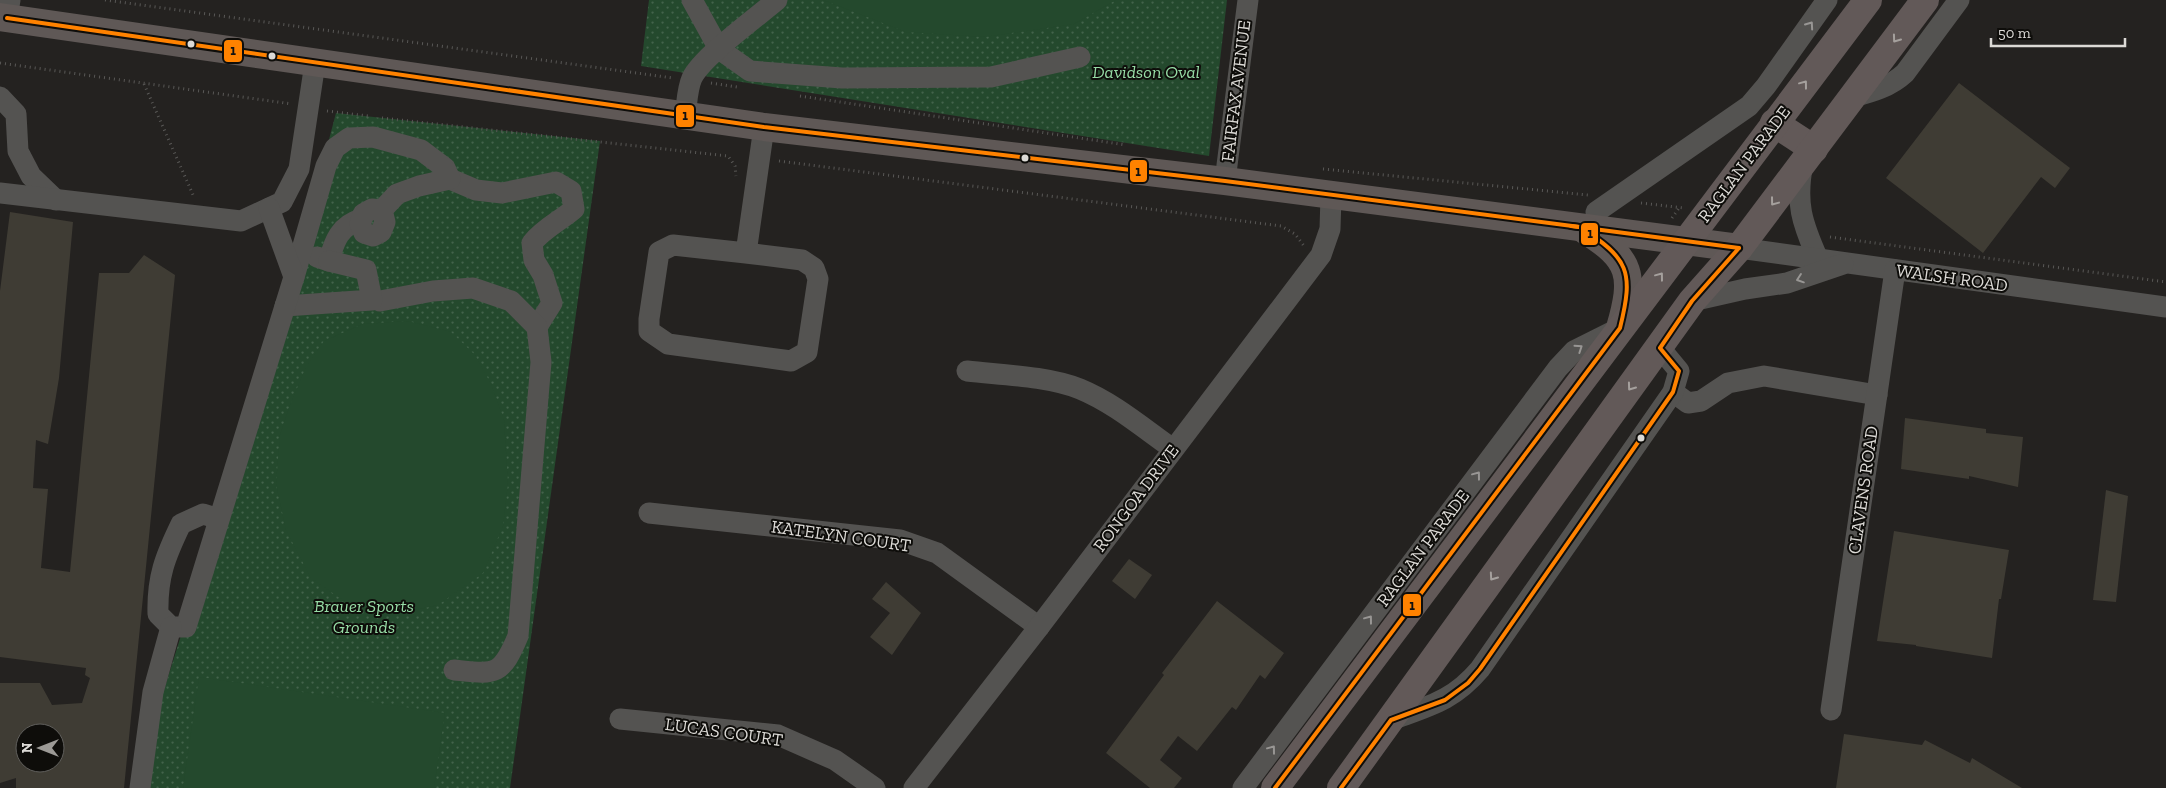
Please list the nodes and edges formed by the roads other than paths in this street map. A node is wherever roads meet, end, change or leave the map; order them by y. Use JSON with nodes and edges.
{"nodes":[{"id":1,"x":692,"y":0,"type":"edge"},
{"id":2,"x":777,"y":0,"type":"edge"},
{"id":3,"x":1248,"y":0,"type":"edge"},
{"id":4,"x":1827,"y":0,"type":"edge"},
{"id":5,"x":1868,"y":0,"type":"edge"},
{"id":6,"x":1925,"y":0,"type":"edge"},
{"id":7,"x":1959,"y":0,"type":"edge"},
{"id":8,"x":6,"y":11,"type":"edge"},
{"id":9,"x":719,"y":49,"type":"junction"},
{"id":10,"x":1080,"y":56,"type":"dead end"},
{"id":11,"x":315,"y":63,"type":"junction"},
{"id":12,"x":0,"y":97,"type":"edge"},
{"id":13,"x":1853,"y":97,"type":"junction"},
{"id":14,"x":1749,"y":106,"type":"junction"},
{"id":15,"x":685,"y":116,"type":"junction"},
{"id":16,"x":1774,"y":123,"type":"junction"},
{"id":17,"x":764,"y":127,"type":"junction"},
{"id":18,"x":1808,"y":156,"type":"junction"},
{"id":19,"x":450,"y":179,"type":"junction"},
{"id":20,"x":1225,"y":181,"type":"junction"},
{"id":21,"x":0,"y":193,"type":"edge"},
{"id":22,"x":1331,"y":196,"type":"junction"},
{"id":23,"x":56,"y":200,"type":"junction"},
{"id":24,"x":270,"y":208,"type":"junction"},
{"id":25,"x":1588,"y":220,"type":"junction"},
{"id":26,"x":367,"y":228,"type":"junction"},
{"id":27,"x":1686,"y":240,"type":"junction"},
{"id":28,"x":1739,"y":248,"type":"junction"},
{"id":29,"x":301,"y":253,"type":"junction"},
{"id":30,"x":746,"y":253,"type":"junction"},
{"id":31,"x":1818,"y":259,"type":"junction"},
{"id":32,"x":329,"y":261,"type":"junction"},
{"id":33,"x":1846,"y":263,"type":"junction"},
{"id":34,"x":366,"y":270,"type":"junction"},
{"id":35,"x":1895,"y":270,"type":"junction"},
{"id":36,"x":294,"y":277,"type":"junction"},
{"id":37,"x":370,"y":300,"type":"junction"},
{"id":38,"x":1692,"y":301,"type":"junction"},
{"id":39,"x":285,"y":306,"type":"junction"},
{"id":40,"x":2166,"y":307,"type":"edge"},
{"id":41,"x":537,"y":327,"type":"junction"},
{"id":42,"x":1620,"y":328,"type":"junction"},
{"id":43,"x":1660,"y":348,"type":"junction"},
{"id":44,"x":967,"y":371,"type":"dead end"},
{"id":45,"x":1673,"y":392,"type":"junction"},
{"id":46,"x":1877,"y":395,"type":"junction"},
{"id":47,"x":1173,"y":449,"type":"junction"},
{"id":48,"x":649,"y":513,"type":"dead end"},
{"id":49,"x":219,"y":519,"type":"junction"},
{"id":50,"x":1039,"y":626,"type":"junction"},
{"id":51,"x":171,"y":627,"type":"junction"},
{"id":52,"x":454,"y":670,"type":"dead end"},
{"id":53,"x":1831,"y":710,"type":"dead end"},
{"id":54,"x":620,"y":719,"type":"dead end"},
{"id":55,"x":1390,"y":720,"type":"junction"},
{"id":56,"x":140,"y":788,"type":"edge"},
{"id":57,"x":875,"y":788,"type":"edge"},
{"id":58,"x":914,"y":788,"type":"edge"},
{"id":59,"x":1243,"y":788,"type":"edge"},
{"id":60,"x":1275,"y":788,"type":"edge"},
{"id":61,"x":1341,"y":788,"type":"edge"}],
"edges":[{"from":1,"to":9,"type":"street"},
{"from":2,"to":9,"type":"street"},
{"from":3,"to":20,"type":"street","name":"FAIRFAX AVENUE"},
{"from":14,"to":4,"type":"street","name":"RAGLAN PARADE","one_way":true},
{"from":16,"to":5,"type":"highway","name":"RAGLAN PARADE","one_way":true},
{"from":6,"to":13,"type":"highway","one_way":true},
{"from":7,"to":13,"type":"street"},
{"from":8,"to":11,"type":"main road"},
{"from":9,"to":10,"type":"street"},
{"from":9,"to":15,"type":"street"},
{"from":11,"to":15,"type":"main road"},
{"from":11,"to":24,"type":"street"},
{"from":12,"to":23,"type":"street"},
{"from":13,"to":18,"type":"highway"},
{"from":14,"to":16,"type":"street"},
{"from":14,"to":25,"type":"street","name":"RAGLAN PARADE"},
{"from":15,"to":17,"type":"main road"},
{"from":16,"to":18,"type":"highway"},
{"from":16,"to":27,"type":"highway","name":"RAGLAN PARADE"},
{"from":17,"to":20,"type":"main road"},
{"from":17,"to":30,"type":"street"},
{"from":18,"to":28,"type":"highway","one_way":true},
{"from":18,"to":31,"type":"street"},
{"from":19,"to":26,"type":"street"},
{"from":19,"to":29,"type":"street"},
{"from":19,"to":41,"type":"street"},
{"from":20,"to":22,"type":"main road"},
{"from":21,"to":23,"type":"street"},
{"from":22,"to":25,"type":"main road"},
{"from":22,"to":47,"type":"street","name":"RONGOA DRIVE"},
{"from":23,"to":24,"type":"street"},
{"from":24,"to":36,"type":"street"},
{"from":25,"to":27,"type":"main road"},
{"from":25,"to":42,"type":"main road"},
{"from":26,"to":32,"type":"street"},
{"from":26,"to":34,"type":"street"},
{"from":27,"to":28,"type":"main road"},
{"from":42,"to":27,"type":"highway","name":"RAGLAN PARADE","one_way":true},
{"from":28,"to":31,"type":"street","name":"WALSH ROAD"},
{"from":28,"to":38,"type":"highway"},
{"from":29,"to":32,"type":"street"},
{"from":29,"to":36,"type":"street"},
{"from":30,"to":30,"type":"street"},
{"from":31,"to":33,"type":"street","name":"WALSH ROAD"},
{"from":32,"to":34,"type":"street"},
{"from":33,"to":35,"type":"street","name":"WALSH ROAD"},
{"from":33,"to":38,"type":"street","one_way":true},
{"from":34,"to":37,"type":"street"},
{"from":35,"to":40,"type":"street","name":"WALSH ROAD"},
{"from":35,"to":46,"type":"street","name":"CLAVENS ROAD"},
{"from":36,"to":39,"type":"street"},
{"from":37,"to":39,"type":"street"},
{"from":37,"to":41,"type":"street"},
{"from":38,"to":43,"type":"highway"},
{"from":39,"to":49,"type":"street"},
{"from":41,"to":52,"type":"street"},
{"from":59,"to":42,"type":"street","name":"RAGLAN PARADE","one_way":true},
{"from":42,"to":60,"type":"highway","name":"RAGLAN PARADE"},
{"from":43,"to":45,"type":"street"},
{"from":43,"to":55,"type":"highway","one_way":true},
{"from":44,"to":47,"type":"street"},
{"from":45,"to":46,"type":"street"},
{"from":45,"to":55,"type":"street"},
{"from":46,"to":53,"type":"street","name":"CLAVENS ROAD"},
{"from":47,"to":50,"type":"street","name":"RONGOA DRIVE"},
{"from":48,"to":50,"type":"street","name":"KATELYN COURT"},
{"from":49,"to":51,"type":"street"},
{"from":49,"to":51,"type":"street"},
{"from":50,"to":58,"type":"street","name":"RONGOA DRIVE"},
{"from":51,"to":56,"type":"street"},
{"from":54,"to":57,"type":"street","name":"LUCAS COURT"},
{"from":55,"to":61,"type":"highway"}]}
